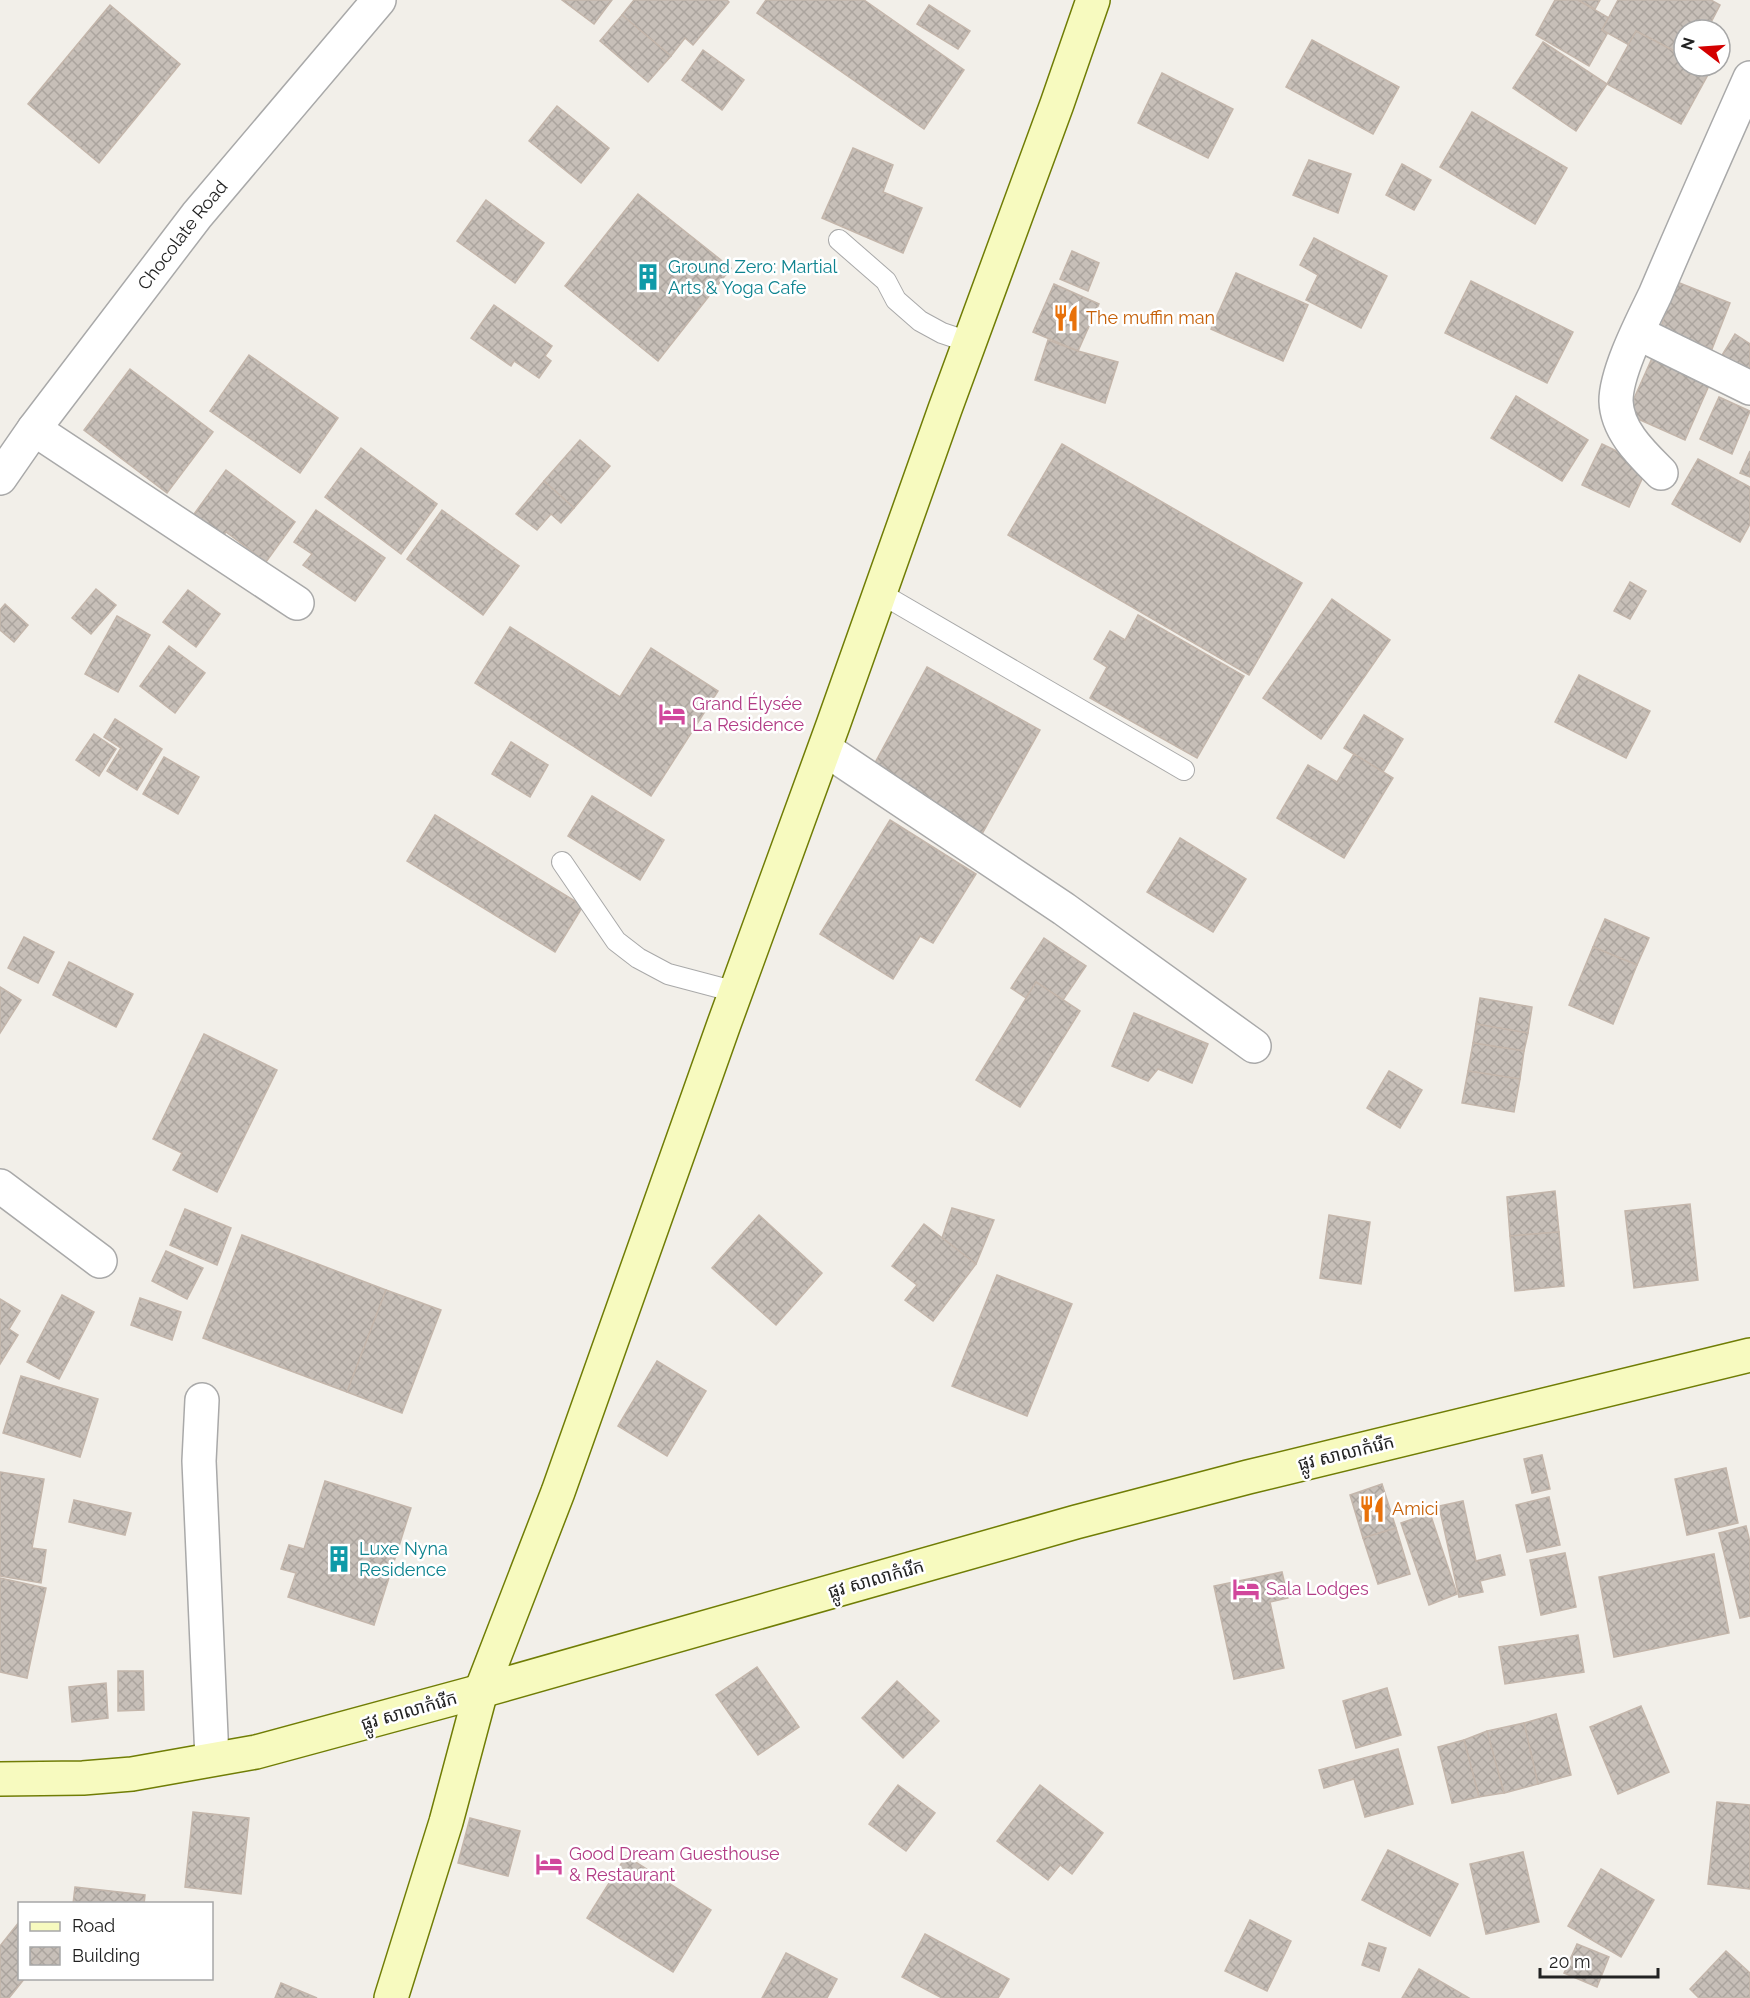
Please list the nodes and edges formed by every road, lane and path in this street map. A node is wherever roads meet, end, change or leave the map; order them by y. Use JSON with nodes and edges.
{"nodes":[{"id":1,"x":379,"y":0,"type":"edge"},
{"id":2,"x":1093,"y":0,"type":"edge"},
{"id":3,"x":1750,"y":78,"type":"edge"},
{"id":4,"x":839,"y":240,"type":"dead end"},
{"id":5,"x":1638,"y":333,"type":"junction"},
{"id":6,"x":969,"y":342,"type":"junction"},
{"id":7,"x":1750,"y":388,"type":"edge"},
{"id":8,"x":34,"y":429,"type":"junction"},
{"id":9,"x":1660,"y":473,"type":"dead end"},
{"id":10,"x":0,"y":478,"type":"edge"},
{"id":11,"x":880,"y":593,"type":"junction"},
{"id":12,"x":297,"y":603,"type":"dead end"},
{"id":13,"x":825,"y":748,"type":"junction"},
{"id":14,"x":1184,"y":770,"type":"dead end"},
{"id":15,"x":562,"y":862,"type":"dead end"},
{"id":16,"x":736,"y":992,"type":"junction"},
{"id":17,"x":1254,"y":1046,"type":"dead end"},
{"id":18,"x":0,"y":1186,"type":"edge"},
{"id":19,"x":100,"y":1261,"type":"dead end"},
{"id":20,"x":1750,"y":1355,"type":"edge"},
{"id":21,"x":202,"y":1400,"type":"dead end"},
{"id":22,"x":481,"y":1691,"type":"junction"},
{"id":23,"x":212,"y":1759,"type":"junction"},
{"id":24,"x":0,"y":1779,"type":"edge"},
{"id":25,"x":391,"y":1998,"type":"edge"}],
"edges":[{"from":1,"to":8,"type":"street","name":"Chocolate Road"},
{"from":2,"to":6,"type":"street"},
{"from":3,"to":5,"type":"street"},
{"from":4,"to":6,"type":"lane"},
{"from":5,"to":7,"type":"street"},
{"from":5,"to":9,"type":"street"},
{"from":6,"to":11,"type":"street"},
{"from":8,"to":10,"type":"street","name":"Chocolate Road"},
{"from":8,"to":12,"type":"street"},
{"from":11,"to":13,"type":"street"},
{"from":11,"to":14,"type":"lane"},
{"from":13,"to":16,"type":"street"},
{"from":13,"to":17,"type":"street"},
{"from":15,"to":16,"type":"lane"},
{"from":16,"to":22,"type":"street"},
{"from":18,"to":19,"type":"street"},
{"from":20,"to":22,"type":"street","name":"ផ្លូវ សាលាកំរើក"},
{"from":21,"to":23,"type":"street"},
{"from":22,"to":23,"type":"street","name":"ផ្លូវ សាលាកំរើក"},
{"from":22,"to":25,"type":"street"},
{"from":23,"to":24,"type":"street","name":"ផ្លូវ សាលាកំរើក"}]}
